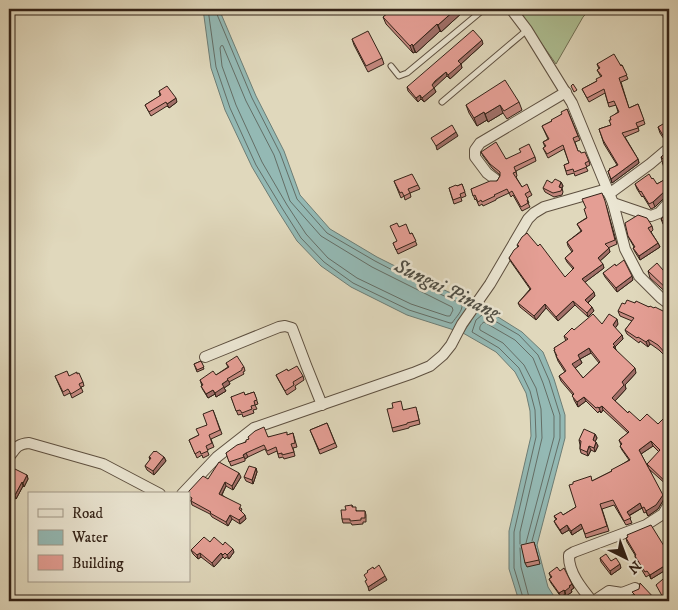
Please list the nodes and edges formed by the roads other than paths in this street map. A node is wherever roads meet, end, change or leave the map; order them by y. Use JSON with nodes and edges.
{"nodes":[{"id":1,"x":484,"y":9,"type":"edge"},
{"id":2,"x":511,"y":9,"type":"edge"},
{"id":3,"x":527,"y":30,"type":"junction"},
{"id":4,"x":391,"y":66,"type":"dead end"},
{"id":5,"x":566,"y":92,"type":"junction"},
{"id":6,"x":442,"y":102,"type":"dead end"},
{"id":7,"x":669,"y":148,"type":"edge"},
{"id":8,"x":495,"y":179,"type":"edge"},
{"id":9,"x":610,"y":196,"type":"junction"},
{"id":10,"x":669,"y":202,"type":"edge"},
{"id":11,"x":669,"y":304,"type":"edge"},
{"id":12,"x":205,"y":357,"type":"dead end"},
{"id":13,"x":322,"y":405,"type":"junction"},
{"id":14,"x":9,"y":457,"type":"edge"},
{"id":15,"x":156,"y":492,"type":"edge"},
{"id":16,"x":184,"y":492,"type":"edge"},
{"id":17,"x":669,"y":504,"type":"edge"},
{"id":18,"x":666,"y":516,"type":"edge"},
{"id":19,"x":635,"y":588,"type":"edge"},
{"id":20,"x":593,"y":601,"type":"edge"}],
"edges":[{"from":1,"to":4,"type":"lane"},
{"from":2,"to":3,"type":"street"},
{"from":3,"to":5,"type":"street"},
{"from":3,"to":6,"type":"lane"},
{"from":5,"to":8,"type":"street"},
{"from":5,"to":9,"type":"street"},
{"from":7,"to":9,"type":"street"},
{"from":9,"to":10,"type":"street"},
{"from":9,"to":11,"type":"street"},
{"from":9,"to":13,"type":"street"},
{"from":12,"to":13,"type":"street"},
{"from":13,"to":16,"type":"street"},
{"from":14,"to":15,"type":"street"},
{"from":17,"to":18,"type":"street"},
{"from":18,"to":20,"type":"street"},
{"from":19,"to":20,"type":"street"}]}
